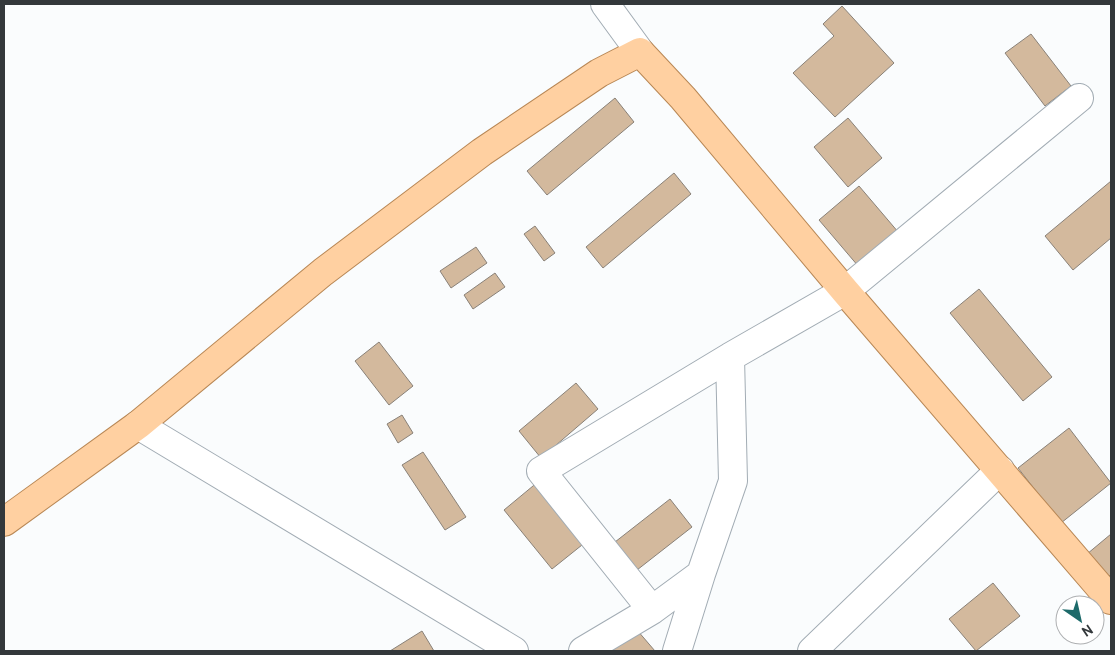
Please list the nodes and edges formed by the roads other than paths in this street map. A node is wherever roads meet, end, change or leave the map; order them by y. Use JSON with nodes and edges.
{"nodes":[{"id":1,"x":605,"y":4,"type":"edge"},
{"id":2,"x":640,"y":52,"type":"junction"},
{"id":3,"x":1079,"y":98,"type":"dead end"},
{"id":4,"x":845,"y":291,"type":"junction"},
{"id":5,"x":730,"y":357,"type":"junction"},
{"id":6,"x":138,"y":426,"type":"junction"},
{"id":7,"x":1000,"y":470,"type":"junction"},
{"id":8,"x":4,"y":522,"type":"edge"},
{"id":9,"x":701,"y":574,"type":"junction"},
{"id":10,"x":1111,"y":600,"type":"edge"},
{"id":11,"x":652,"y":610,"type":"junction"},
{"id":12,"x":514,"y":651,"type":"edge"},
{"id":13,"x":583,"y":651,"type":"edge"},
{"id":14,"x":677,"y":651,"type":"edge"},
{"id":15,"x":812,"y":651,"type":"edge"}],
"edges":[{"from":1,"to":2,"type":"street"},
{"from":2,"to":4,"type":"main road"},
{"from":2,"to":6,"type":"main road"},
{"from":3,"to":4,"type":"street"},
{"from":4,"to":5,"type":"street"},
{"from":4,"to":7,"type":"main road"},
{"from":5,"to":9,"type":"street"},
{"from":5,"to":11,"type":"street"},
{"from":6,"to":8,"type":"main road"},
{"from":6,"to":12,"type":"street"},
{"from":7,"to":10,"type":"main road"},
{"from":7,"to":15,"type":"street"},
{"from":9,"to":11,"type":"street"},
{"from":9,"to":14,"type":"street"},
{"from":11,"to":13,"type":"street"}]}
